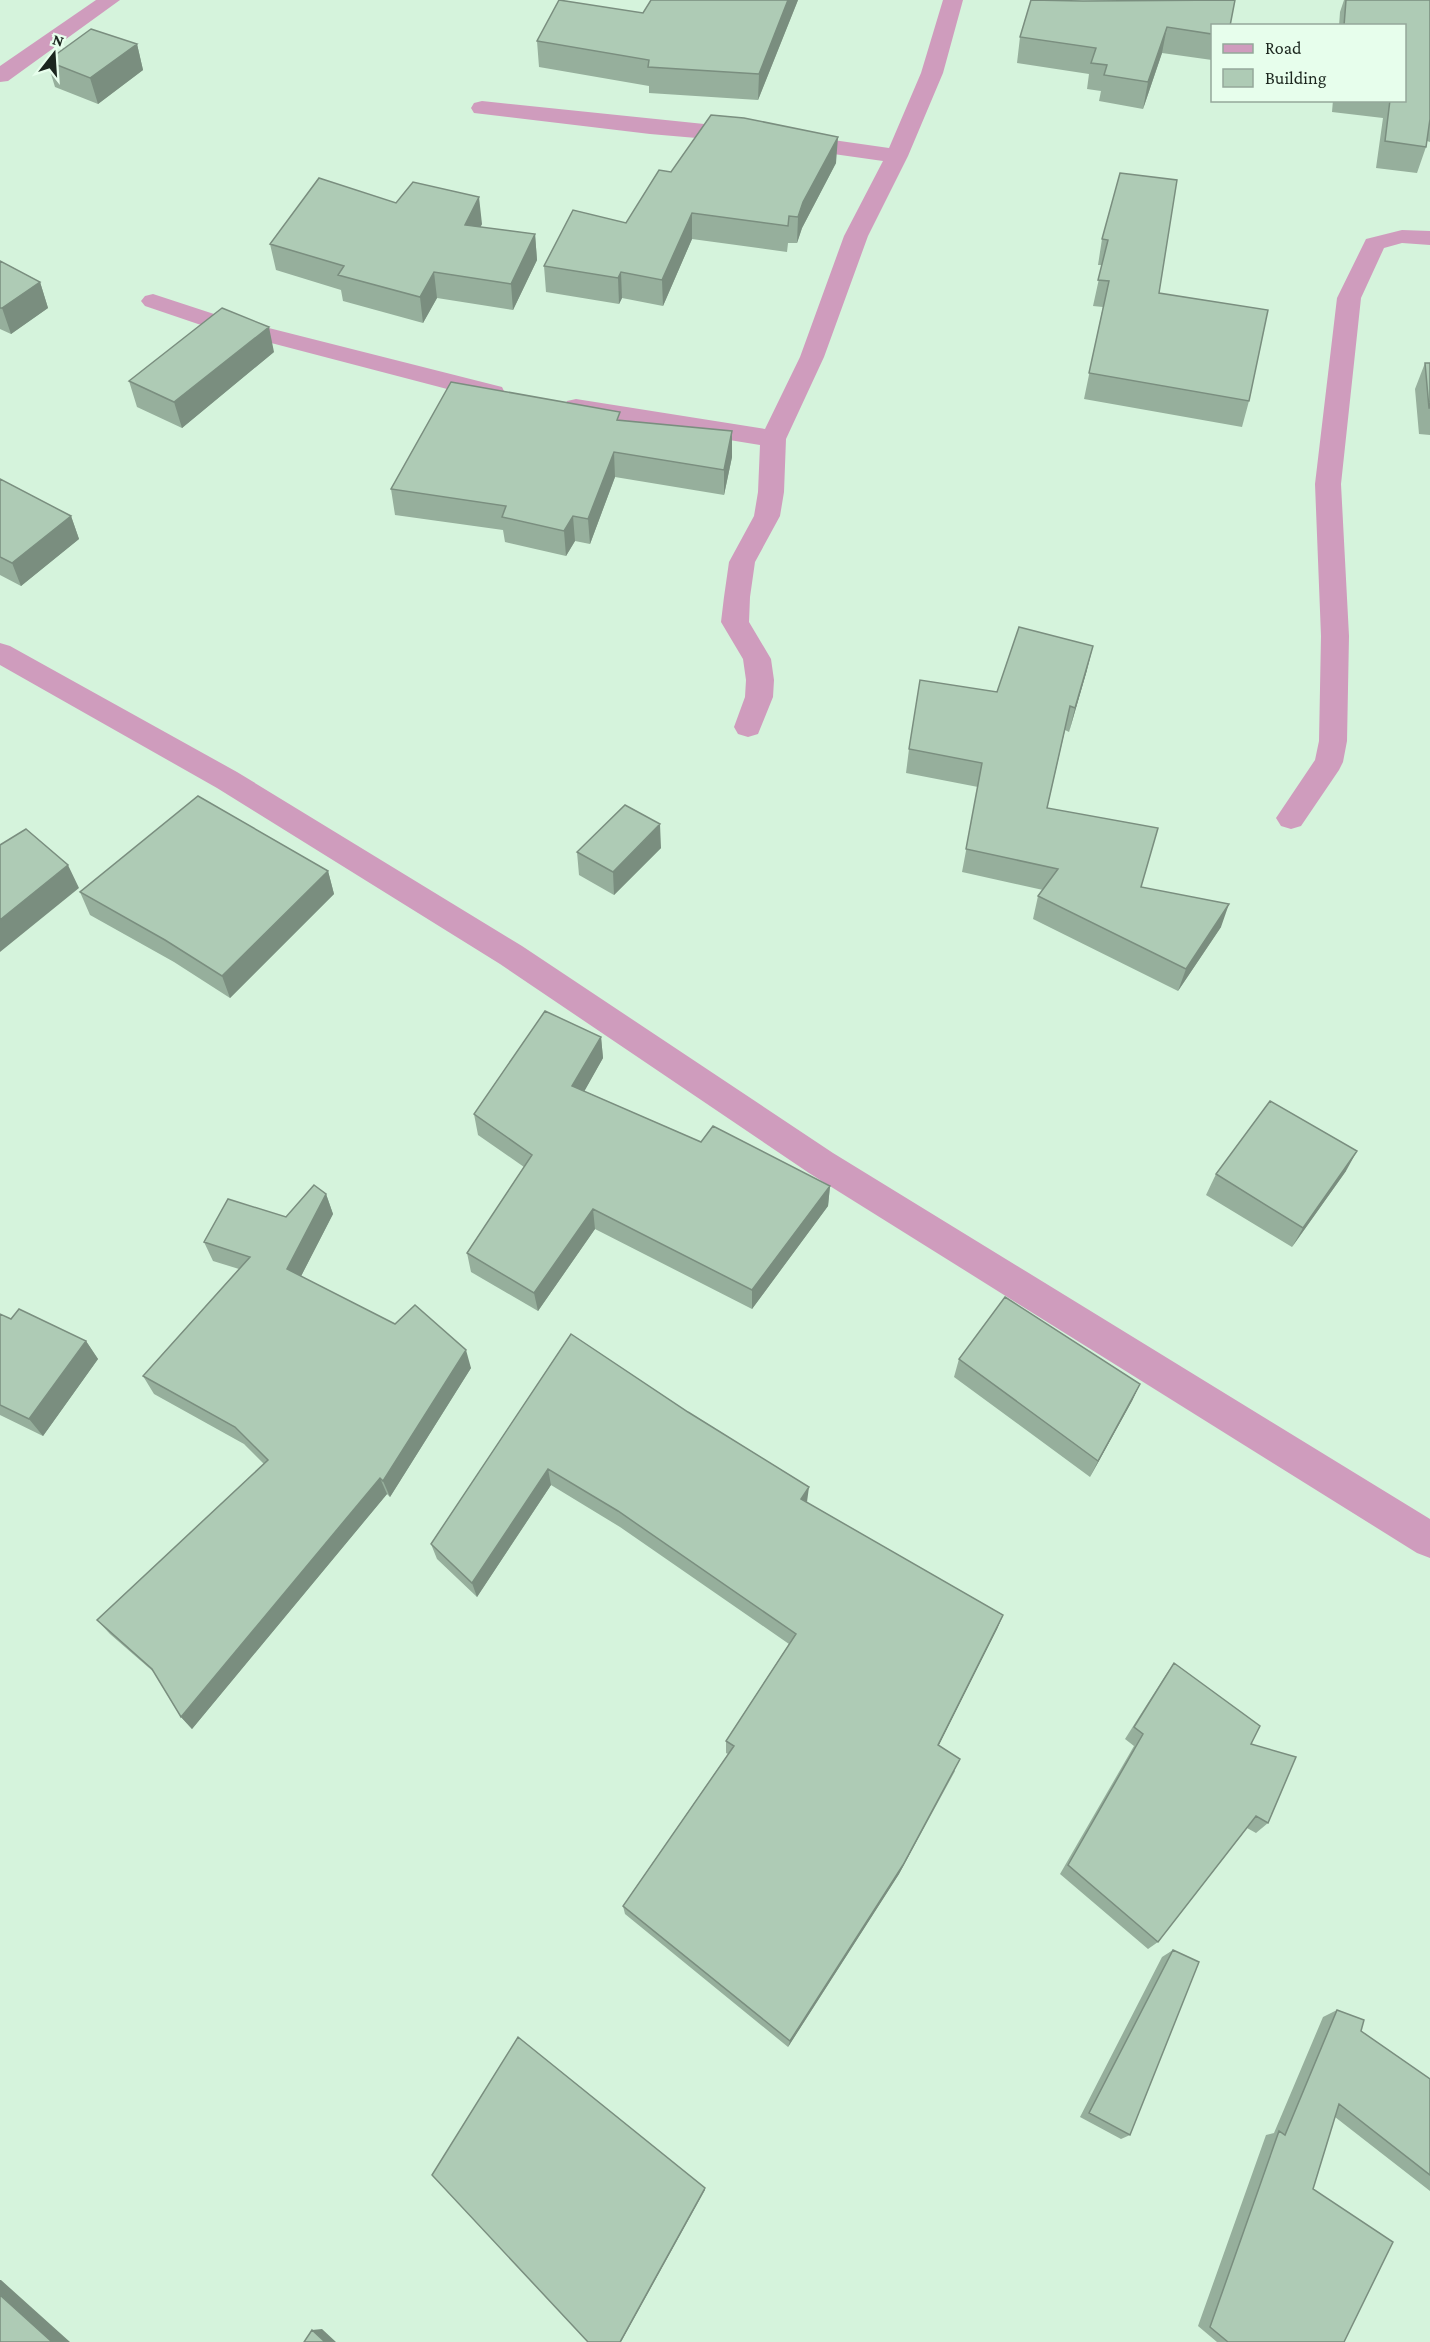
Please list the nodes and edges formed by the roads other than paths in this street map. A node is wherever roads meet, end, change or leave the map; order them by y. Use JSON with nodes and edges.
{"nodes":[{"id":1,"x":110,"y":0,"type":"edge"},
{"id":2,"x":953,"y":0,"type":"edge"},
{"id":3,"x":0,"y":76,"type":"edge"},
{"id":4,"x":483,"y":108,"type":"dead end"},
{"id":5,"x":897,"y":156,"type":"junction"},
{"id":6,"x":1430,"y":238,"type":"edge"},
{"id":7,"x":153,"y":301,"type":"dead end"},
{"id":8,"x":520,"y":398,"type":"edge"},
{"id":9,"x":555,"y":404,"type":"edge"},
{"id":10,"x":773,"y":439,"type":"junction"},
{"id":11,"x":0,"y":653,"type":"edge"},
{"id":12,"x":748,"y":727,"type":"dead end"},
{"id":13,"x":1290,"y":818,"type":"dead end"},
{"id":14,"x":1430,"y":1540,"type":"edge"}],
"edges":[{"from":1,"to":3,"type":"street"},
{"from":2,"to":5,"type":"street"},
{"from":4,"to":5,"type":"street"},
{"from":5,"to":10,"type":"street"},
{"from":6,"to":13,"type":"street"},
{"from":7,"to":8,"type":"street"},
{"from":9,"to":10,"type":"street"},
{"from":10,"to":12,"type":"street"},
{"from":11,"to":14,"type":"street"}]}
